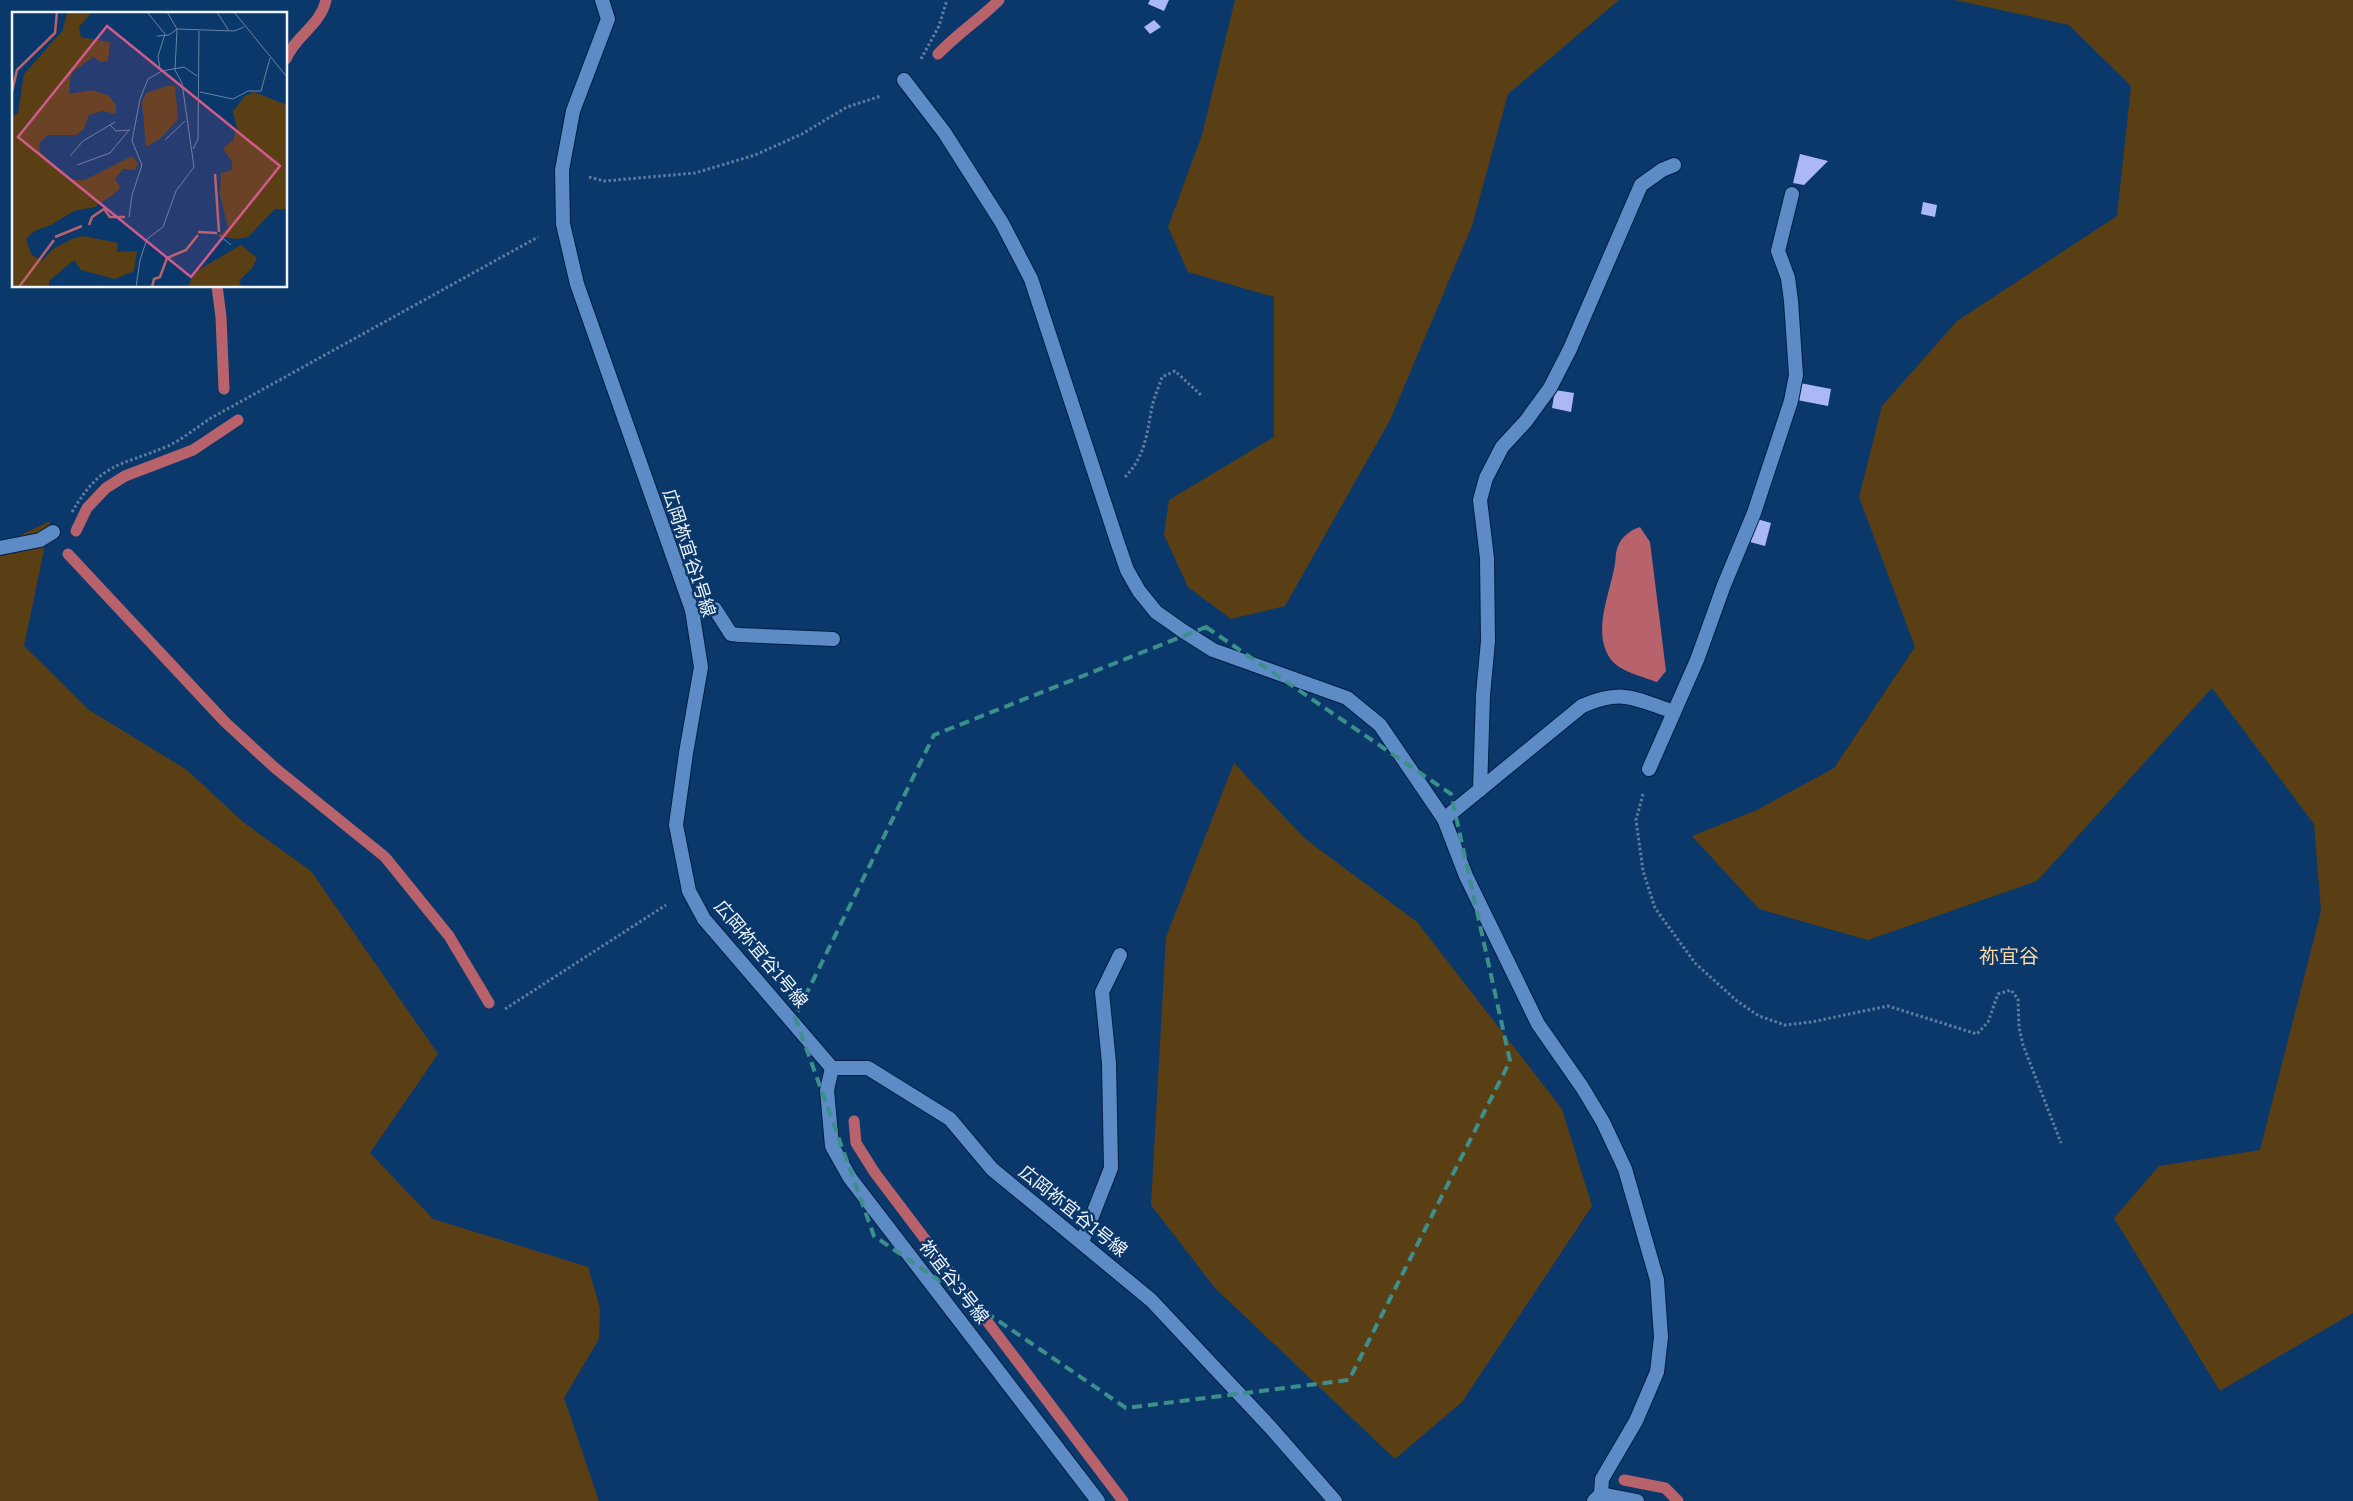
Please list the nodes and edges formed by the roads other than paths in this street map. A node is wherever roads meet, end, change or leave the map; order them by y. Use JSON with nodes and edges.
{"nodes":[{"id":1,"x":602,"y":0,"type":"edge"},
{"id":2,"x":904,"y":80,"type":"road end"},
{"id":3,"x":1674,"y":165,"type":"dead end"},
{"id":4,"x":1792,"y":194,"type":"dead end"},
{"id":5,"x":53,"y":532,"type":"road end"},
{"id":6,"x":0,"y":548,"type":"edge"},
{"id":7,"x":692,"y":610,"type":"junction"},
{"id":8,"x":834,"y":639,"type":"dead end"},
{"id":9,"x":1674,"y":712,"type":"junction"},
{"id":10,"x":1649,"y":769,"type":"road end"},
{"id":11,"x":1480,"y":790,"type":"junction"},
{"id":12,"x":1444,"y":819,"type":"junction"},
{"id":13,"x":1120,"y":955,"type":"dead end"},
{"id":14,"x":832,"y":1068,"type":"junction"},
{"id":15,"x":1082,"y":1242,"type":"junction"},
{"id":16,"x":1598,"y":1497,"type":"edge"},
{"id":17,"x":1098,"y":1501,"type":"edge"},
{"id":18,"x":1335,"y":1501,"type":"edge"},
{"id":19,"x":1637,"y":1501,"type":"edge"}],
"edges":[{"from":1,"to":7,"type":"street","name":"広岡祢宜谷1号線"},
{"from":2,"to":12,"type":"street"},
{"from":3,"to":11,"type":"street"},
{"from":4,"to":9,"type":"street"},
{"from":5,"to":6,"type":"street"},
{"from":7,"to":8,"type":"street"},
{"from":7,"to":14,"type":"street","name":"広岡祢宜谷1号線"},
{"from":9,"to":10,"type":"street"},
{"from":9,"to":11,"type":"street"},
{"from":11,"to":12,"type":"street"},
{"from":12,"to":16,"type":"street"},
{"from":13,"to":15,"type":"street"},
{"from":14,"to":15,"type":"street","name":"広岡祢宜谷1号線"},
{"from":14,"to":17,"type":"street","name":"祢宜谷3号線"},
{"from":15,"to":18,"type":"street","name":"広岡祢宜谷1号線"},
{"from":16,"to":19,"type":"street"}]}
